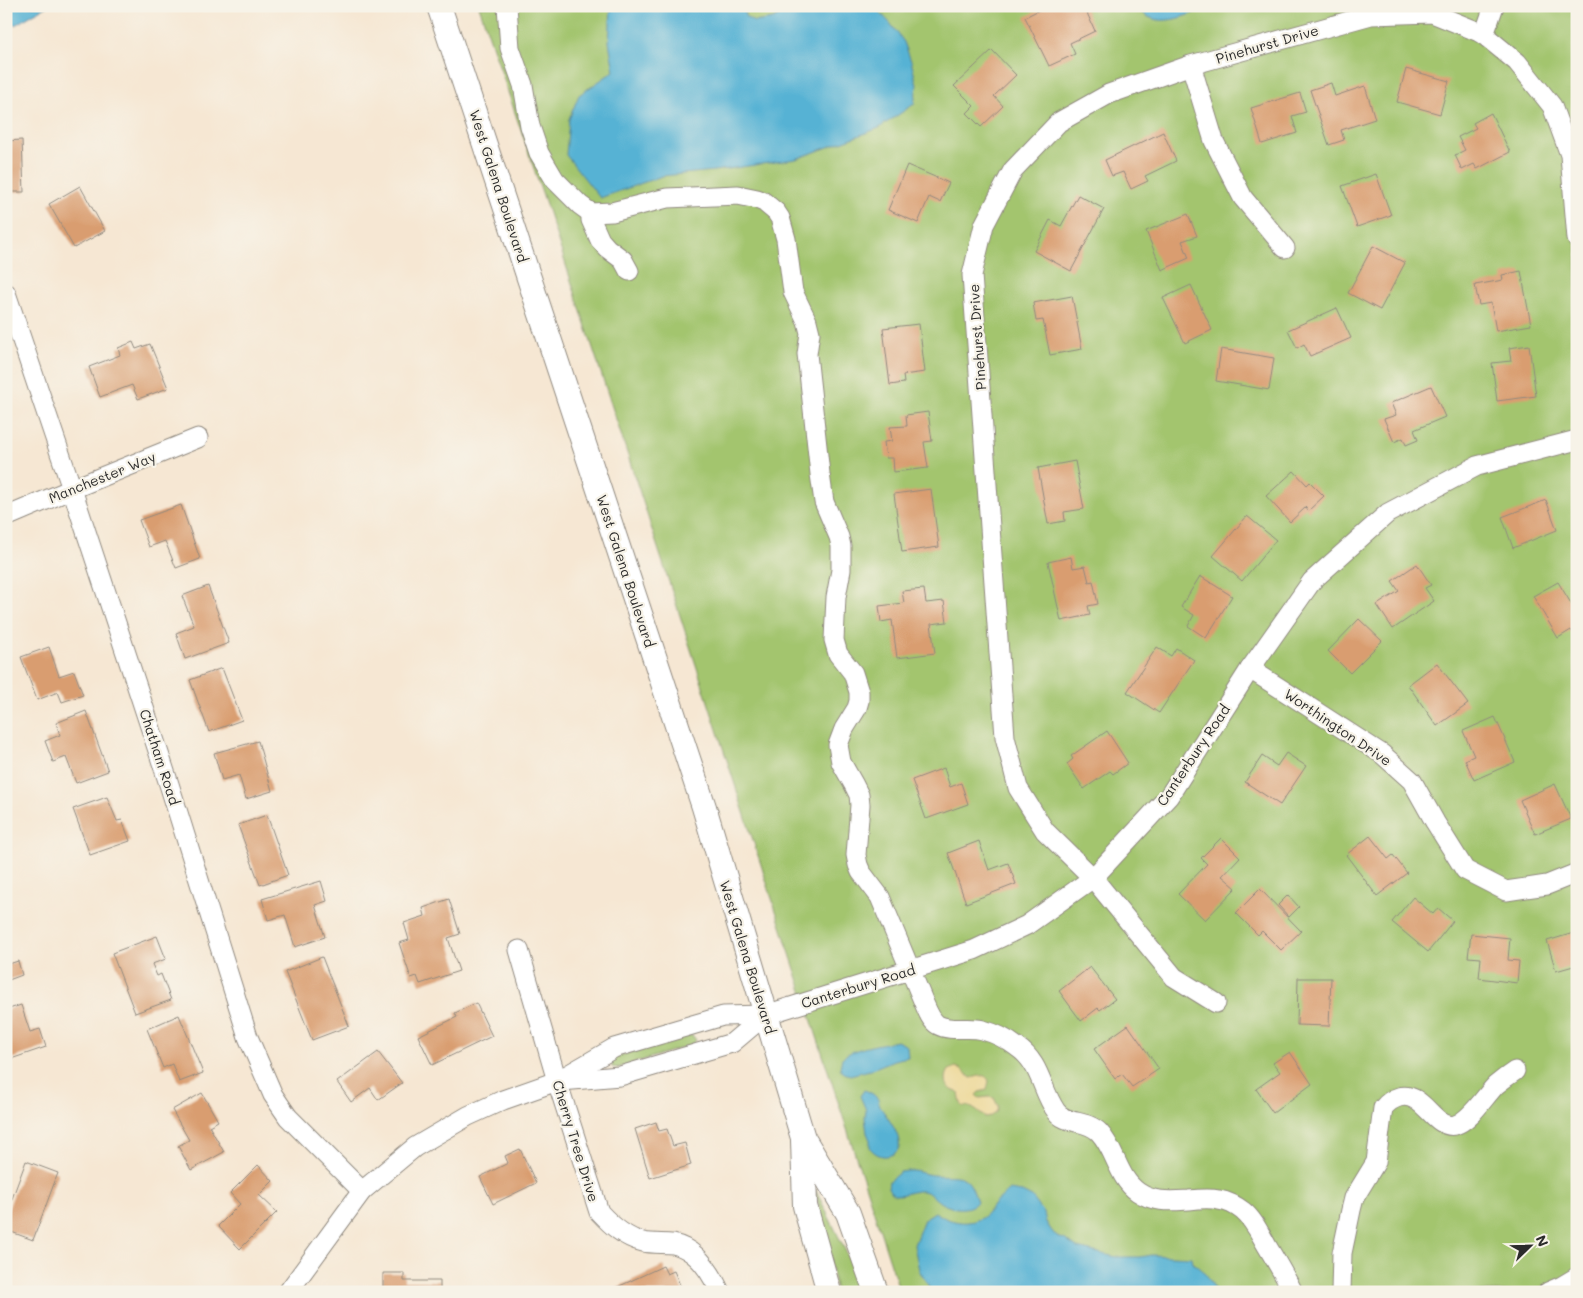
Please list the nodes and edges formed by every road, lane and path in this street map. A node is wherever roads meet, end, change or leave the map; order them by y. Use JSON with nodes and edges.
{"nodes":[{"id":1,"x":439,"y":6,"type":"edge"},
{"id":2,"x":506,"y":6,"type":"edge"},
{"id":3,"x":1494,"y":6,"type":"edge"},
{"id":4,"x":1484,"y":36,"type":"junction"},
{"id":5,"x":1191,"y":66,"type":"junction"},
{"id":6,"x":591,"y":213,"type":"junction"},
{"id":7,"x":1577,"y":239,"type":"edge"},
{"id":8,"x":1284,"y":248,"type":"dead end"},
{"id":9,"x":629,"y":271,"type":"dead end"},
{"id":10,"x":6,"y":293,"type":"edge"},
{"id":11,"x":198,"y":438,"type":"dead end"},
{"id":12,"x":1577,"y":440,"type":"edge"},
{"id":13,"x":72,"y":488,"type":"junction"},
{"id":14,"x":6,"y":517,"type":"edge"},
{"id":15,"x":1250,"y":669,"type":"junction"},
{"id":16,"x":1577,"y":873,"type":"edge"},
{"id":17,"x":1093,"y":878,"type":"junction"},
{"id":18,"x":519,"y":950,"type":"dead end"},
{"id":19,"x":910,"y":970,"type":"junction"},
{"id":20,"x":1216,"y":1003,"type":"dead end"},
{"id":21,"x":765,"y":1015,"type":"junction"},
{"id":22,"x":1515,"y":1071,"type":"dead end"},
{"id":23,"x":557,"y":1081,"type":"junction"},
{"id":24,"x":803,"y":1138,"type":"junction"},
{"id":25,"x":362,"y":1191,"type":"junction"},
{"id":26,"x":1577,"y":1277,"type":"edge"},
{"id":27,"x":288,"y":1292,"type":"edge"},
{"id":28,"x":720,"y":1292,"type":"edge"},
{"id":29,"x":830,"y":1292,"type":"edge"},
{"id":30,"x":876,"y":1292,"type":"edge"},
{"id":31,"x":1293,"y":1292,"type":"edge"},
{"id":32,"x":1341,"y":1292,"type":"edge"},
{"id":33,"x":1548,"y":1292,"type":"edge"}],
"edges":[{"from":1,"to":21,"type":"main road","name":"West Galena Boulevard"},
{"from":2,"to":6,"type":"street"},
{"from":3,"to":4,"type":"street"},
{"from":4,"to":5,"type":"street","name":"Pinehurst Drive"},
{"from":4,"to":7,"type":"street","name":"Pinehurst Drive"},
{"from":5,"to":8,"type":"street"},
{"from":5,"to":17,"type":"street","name":"Pinehurst Drive"},
{"from":6,"to":9,"type":"street"},
{"from":6,"to":19,"type":"street"},
{"from":10,"to":13,"type":"street","name":"Chatham Road"},
{"from":11,"to":13,"type":"street","name":"Manchester Way"},
{"from":12,"to":15,"type":"street","name":"Canterbury Road"},
{"from":13,"to":14,"type":"street","name":"Manchester Way"},
{"from":13,"to":25,"type":"street","name":"Chatham Road"},
{"from":15,"to":16,"type":"street","name":"Worthington Drive"},
{"from":15,"to":17,"type":"street","name":"Canterbury Road"},
{"from":17,"to":19,"type":"street","name":"Canterbury Road"},
{"from":17,"to":20,"type":"street","name":"Pinehurst Drive"},
{"from":18,"to":23,"type":"street","name":"Cherry Tree Drive"},
{"from":19,"to":21,"type":"street","name":"Canterbury Road"},
{"from":19,"to":31,"type":"street"},
{"from":21,"to":23,"type":"street"},
{"from":21,"to":23,"type":"street"},
{"from":21,"to":24,"type":"main road","name":"West Galena Boulevard"},
{"from":22,"to":32,"type":"street"},
{"from":23,"to":25,"type":"street"},
{"from":23,"to":28,"type":"street","name":"Cherry Tree Drive"},
{"from":24,"to":29,"type":"main road","name":"West Galena Boulevard"},
{"from":24,"to":30,"type":"main road","name":"West Galena Boulevard"},
{"from":25,"to":27,"type":"street"},
{"from":26,"to":33,"type":"street"}]}
